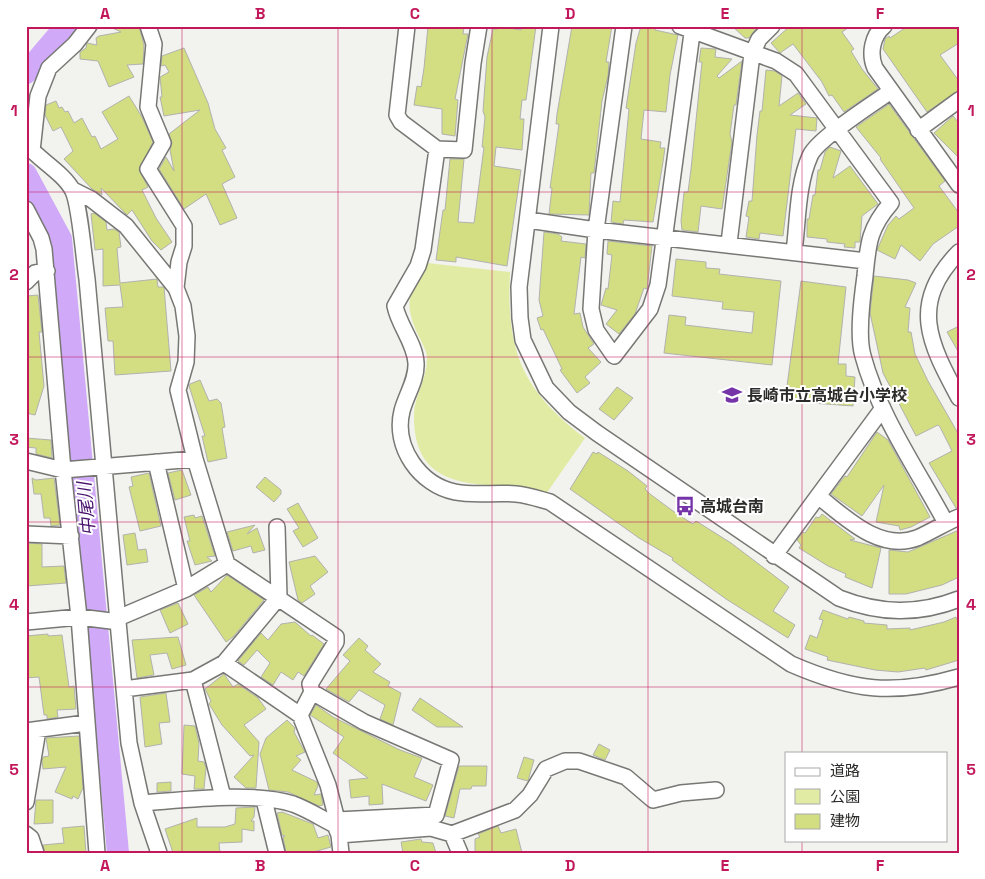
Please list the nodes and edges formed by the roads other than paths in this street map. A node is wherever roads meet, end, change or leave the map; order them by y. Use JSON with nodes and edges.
{"nodes":[{"id":1,"x":89,"y":26,"type":"edge"},
{"id":2,"x":148,"y":26,"type":"edge"},
{"id":3,"x":407,"y":26,"type":"edge"},
{"id":4,"x":479,"y":26,"type":"edge"},
{"id":5,"x":550,"y":26,"type":"edge"},
{"id":6,"x":624,"y":26,"type":"edge"},
{"id":7,"x":772,"y":26,"type":"edge"},
{"id":8,"x":884,"y":26,"type":"edge"},
{"id":9,"x":688,"y":27,"type":"edge"},
{"id":10,"x":752,"y":54,"type":"junction"},
{"id":11,"x":891,"y":91,"type":"junction"},
{"id":12,"x":959,"y":100,"type":"edge"},
{"id":13,"x":838,"y":130,"type":"junction"},
{"id":14,"x":918,"y":130,"type":"junction"},
{"id":15,"x":29,"y":148,"type":"edge"},
{"id":16,"x":437,"y":149,"type":"junction"},
{"id":17,"x":959,"y":186,"type":"edge"},
{"id":18,"x":73,"y":190,"type":"junction"},
{"id":19,"x":26,"y":209,"type":"edge"},
{"id":20,"x":528,"y":220,"type":"junction"},
{"id":21,"x":596,"y":230,"type":"junction"},
{"id":22,"x":663,"y":237,"type":"junction"},
{"id":23,"x":729,"y":243,"type":"junction"},
{"id":24,"x":794,"y":252,"type":"junction"},
{"id":25,"x":959,"y":252,"type":"edge"},
{"id":26,"x":866,"y":261,"type":"junction"},
{"id":27,"x":47,"y":271,"type":"junction"},
{"id":28,"x":26,"y":282,"type":"edge"},
{"id":29,"x":176,"y":288,"type":"junction"},
{"id":30,"x":959,"y":398,"type":"edge"},
{"id":31,"x":883,"y":408,"type":"junction"},
{"id":32,"x":195,"y":459,"type":"junction"},
{"id":33,"x":26,"y":461,"type":"edge"},
{"id":34,"x":156,"y":462,"type":"junction"},
{"id":35,"x":101,"y":467,"type":"junction"},
{"id":36,"x":62,"y":470,"type":"junction"},
{"id":37,"x":818,"y":496,"type":"junction"},
{"id":38,"x":952,"y":520,"type":"edge"},
{"id":39,"x":277,"y":527,"type":"dead end"},
{"id":40,"x":26,"y":534,"type":"edge"},
{"id":41,"x":71,"y":536,"type":"junction"},
{"id":42,"x":774,"y":556,"type":"junction"},
{"id":43,"x":227,"y":564,"type":"junction"},
{"id":44,"x":186,"y":589,"type":"junction"},
{"id":45,"x":278,"y":597,"type":"junction"},
{"id":46,"x":959,"y":599,"type":"edge"},
{"id":47,"x":79,"y":618,"type":"junction"},
{"id":48,"x":114,"y":620,"type":"junction"},
{"id":49,"x":26,"y":622,"type":"edge"},
{"id":50,"x":224,"y":662,"type":"junction"},
{"id":51,"x":959,"y":677,"type":"edge"},
{"id":52,"x":194,"y":680,"type":"junction"},
{"id":53,"x":124,"y":689,"type":"junction"},
{"id":54,"x":312,"y":692,"type":"junction"},
{"id":55,"x":300,"y":715,"type":"junction"},
{"id":56,"x":86,"y":724,"type":"junction"},
{"id":57,"x":32,"y":730,"type":"edge"},
{"id":58,"x":716,"y":790,"type":"dead end"},
{"id":59,"x":223,"y":797,"type":"junction"},
{"id":60,"x":264,"y":800,"type":"junction"},
{"id":61,"x":26,"y":802,"type":"edge"},
{"id":62,"x":142,"y":803,"type":"junction"},
{"id":63,"x":337,"y":826,"type":"junction"},
{"id":64,"x":26,"y":834,"type":"edge"},
{"id":65,"x":452,"y":834,"type":"junction"},
{"id":66,"x":36,"y":853,"type":"edge"},
{"id":67,"x":97,"y":853,"type":"edge"},
{"id":68,"x":159,"y":853,"type":"edge"},
{"id":69,"x":277,"y":853,"type":"edge"},
{"id":70,"x":341,"y":853,"type":"edge"},
{"id":71,"x":460,"y":853,"type":"edge"}],
"edges":[{"from":1,"to":15,"type":"street"},
{"from":2,"to":29,"type":"street"},
{"from":3,"to":16,"type":"street"},
{"from":4,"to":16,"type":"street"},
{"from":5,"to":20,"type":"street"},
{"from":6,"to":21,"type":"street"},
{"from":7,"to":10,"type":"street"},
{"from":8,"to":11,"type":"street"},
{"from":9,"to":10,"type":"street"},
{"from":9,"to":22,"type":"street"},
{"from":10,"to":13,"type":"street"},
{"from":10,"to":23,"type":"street"},
{"from":11,"to":13,"type":"street"},
{"from":11,"to":14,"type":"street"},
{"from":12,"to":14,"type":"street"},
{"from":13,"to":24,"type":"street"},
{"from":13,"to":26,"type":"street"},
{"from":14,"to":17,"type":"street"},
{"from":15,"to":18,"type":"street"},
{"from":16,"to":51,"type":"street"},
{"from":18,"to":29,"type":"street"},
{"from":18,"to":35,"type":"street"},
{"from":19,"to":27,"type":"street"},
{"from":20,"to":21,"type":"street"},
{"from":20,"to":42,"type":"street"},
{"from":21,"to":22,"type":"street"},
{"from":21,"to":22,"type":"street"},
{"from":22,"to":23,"type":"street"},
{"from":23,"to":24,"type":"street"},
{"from":24,"to":26,"type":"street"},
{"from":25,"to":30,"type":"street"},
{"from":26,"to":31,"type":"street"},
{"from":27,"to":28,"type":"street"},
{"from":27,"to":36,"type":"street"},
{"from":29,"to":32,"type":"street"},
{"from":31,"to":37,"type":"street"},
{"from":31,"to":38,"type":"street"},
{"from":32,"to":34,"type":"street"},
{"from":32,"to":43,"type":"street"},
{"from":33,"to":36,"type":"street"},
{"from":34,"to":35,"type":"street"},
{"from":34,"to":44,"type":"street"},
{"from":35,"to":36,"type":"street"},
{"from":35,"to":48,"type":"street"},
{"from":36,"to":41,"type":"street"},
{"from":37,"to":38,"type":"street"},
{"from":37,"to":42,"type":"street"},
{"from":39,"to":45,"type":"street"},
{"from":40,"to":41,"type":"street"},
{"from":41,"to":47,"type":"street"},
{"from":42,"to":46,"type":"street"},
{"from":43,"to":44,"type":"street"},
{"from":43,"to":45,"type":"street"},
{"from":44,"to":48,"type":"street"},
{"from":45,"to":50,"type":"street"},
{"from":45,"to":54,"type":"street"},
{"from":47,"to":48,"type":"street"},
{"from":47,"to":49,"type":"street"},
{"from":47,"to":56,"type":"street"},
{"from":48,"to":53,"type":"street"},
{"from":50,"to":52,"type":"street"},
{"from":50,"to":55,"type":"street"},
{"from":52,"to":53,"type":"street"},
{"from":52,"to":59,"type":"street"},
{"from":53,"to":62,"type":"street"},
{"from":54,"to":55,"type":"street"},
{"from":54,"to":63,"type":"street"},
{"from":55,"to":63,"type":"street"},
{"from":56,"to":57,"type":"street"},
{"from":56,"to":67,"type":"street"},
{"from":57,"to":61,"type":"street"},
{"from":58,"to":65,"type":"street"},
{"from":59,"to":60,"type":"street"},
{"from":59,"to":62,"type":"street"},
{"from":60,"to":63,"type":"street"},
{"from":60,"to":69,"type":"street"},
{"from":62,"to":68,"type":"street"},
{"from":63,"to":65,"type":"street"},
{"from":63,"to":70,"type":"street"},
{"from":64,"to":66,"type":"street"},
{"from":65,"to":71,"type":"street"}]}
